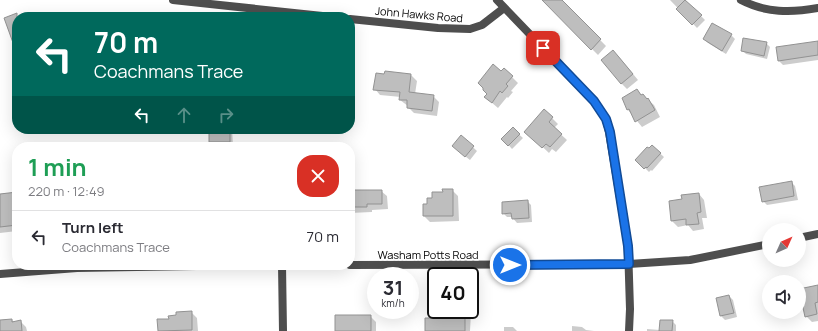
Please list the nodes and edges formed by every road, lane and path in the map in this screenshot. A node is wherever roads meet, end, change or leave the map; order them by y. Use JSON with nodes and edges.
{"nodes":[{"id":1,"x":173,"y":0,"type":"edge"},
{"id":2,"x":496,"y":0,"type":"edge"},
{"id":3,"x":741,"y":0,"type":"edge"},
{"id":4,"x":504,"y":8,"type":"junction"},
{"id":5,"x":818,"y":8,"type":"edge"},
{"id":6,"x":285,"y":12,"type":"edge"},
{"id":7,"x":355,"y":20,"type":"edge"},
{"id":8,"x":818,"y":234,"type":"edge"},
{"id":9,"x":806,"y":237,"type":"edge"},
{"id":10,"x":762,"y":245,"type":"edge"},
{"id":11,"x":629,"y":264,"type":"junction"},
{"id":12,"x":355,"y":265,"type":"edge"},
{"id":13,"x":51,"y":270,"type":"edge"},
{"id":14,"x":282,"y":270,"type":"edge"},
{"id":15,"x":0,"y":274,"type":"edge"},
{"id":16,"x":283,"y":331,"type":"edge"},
{"id":17,"x":629,"y":331,"type":"edge"}],
"edges":[{"from":1,"to":6,"type":"street"},
{"from":2,"to":4,"type":"street"},
{"from":3,"to":5,"type":"street"},
{"from":4,"to":7,"type":"street","name":"John Hawks Road"},
{"from":4,"to":11,"type":"street"},
{"from":8,"to":9,"type":"street"},
{"from":10,"to":11,"type":"street","name":"Washam Potts Road"},
{"from":11,"to":12,"type":"street","name":"Washam Potts Road"},
{"from":11,"to":17,"type":"street"},
{"from":13,"to":15,"type":"street"},
{"from":14,"to":16,"type":"street"}]}
